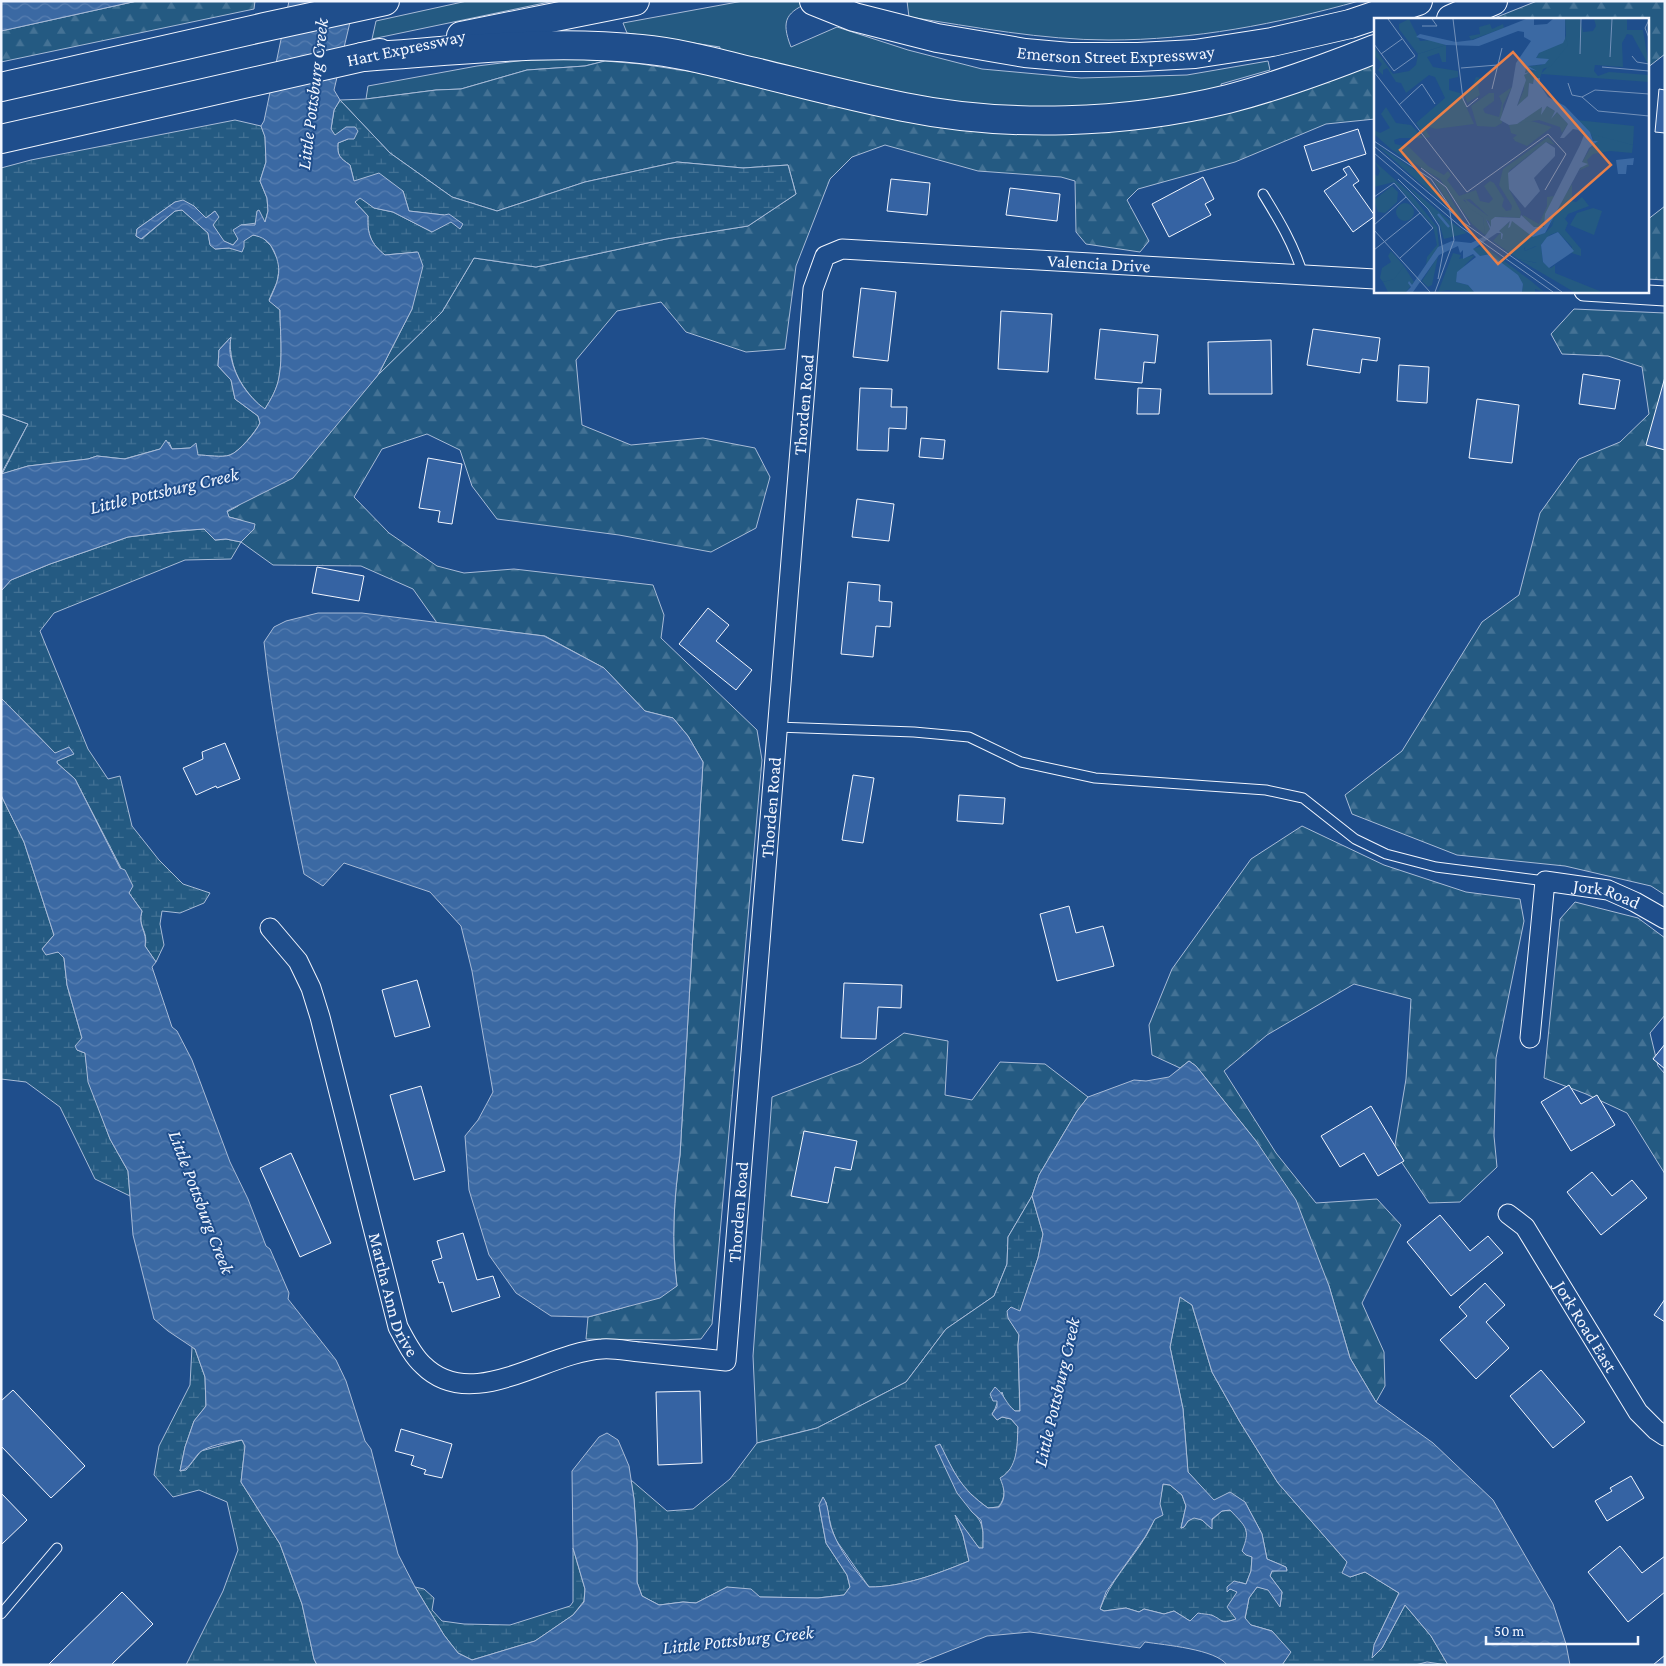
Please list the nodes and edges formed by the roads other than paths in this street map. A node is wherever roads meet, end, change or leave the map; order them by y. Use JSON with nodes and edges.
{"nodes":[{"id":1,"x":635,"y":1,"type":"edge"},
{"id":2,"x":814,"y":1,"type":"edge"},
{"id":3,"x":1418,"y":1,"type":"edge"},
{"id":4,"x":1493,"y":1,"type":"edge"},
{"id":5,"x":378,"y":3,"type":"edge"},
{"id":6,"x":1453,"y":18,"type":"edge"},
{"id":7,"x":1374,"y":49,"type":"edge"},
{"id":8,"x":362,"y":57,"type":"junction"},
{"id":9,"x":1,"y":87,"type":"edge"},
{"id":10,"x":1,"y":139,"type":"edge"},
{"id":11,"x":1263,"y":194,"type":"dead end"},
{"id":12,"x":825,"y":256,"type":"joint"},
{"id":13,"x":1303,"y":275,"type":"junction"},
{"id":14,"x":1374,"y":279,"type":"edge"},
{"id":15,"x":1600,"y":292,"type":"edge"},
{"id":16,"x":1665,"y":296,"type":"edge"},
{"id":17,"x":777,"y":727,"type":"junction"},
{"id":18,"x":1545,"y":881,"type":"junction"},
{"id":19,"x":1665,"y":919,"type":"edge"},
{"id":20,"x":270,"y":928,"type":"dead end"},
{"id":21,"x":1530,"y":1038,"type":"dead end"},
{"id":22,"x":1508,"y":1214,"type":"dead end"},
{"id":23,"x":726,"y":1361,"type":"joint"},
{"id":24,"x":1665,"y":1436,"type":"edge"},
{"id":25,"x":57,"y":1548,"type":"dead end"},
{"id":26,"x":1,"y":1614,"type":"edge"}],
"edges":[{"from":1,"to":8,"type":"highway","name":"Hart Expressway"},
{"from":2,"to":3,"type":"highway","name":"Emerson Street Expressway"},
{"from":4,"to":6,"type":"highway"},
{"from":5,"to":9,"type":"highway"},
{"from":7,"to":8,"type":"highway"},
{"from":8,"to":10,"type":"highway","name":"Hart Expressway"},
{"from":11,"to":13,"type":"lane"},
{"from":12,"to":13,"type":"street","name":"Valencia Drive"},
{"from":12,"to":17,"type":"street","name":"Thorden Road"},
{"from":13,"to":14,"type":"street","name":"Valencia Drive"},
{"from":15,"to":16,"type":"street"},
{"from":17,"to":18,"type":"lane"},
{"from":17,"to":23,"type":"street","name":"Thorden Road"},
{"from":18,"to":19,"type":"street","name":"Jork Road"},
{"from":18,"to":21,"type":"street"},
{"from":20,"to":23,"type":"street","name":"Martha Ann Drive"},
{"from":22,"to":24,"type":"street","name":"Jork Road East"},
{"from":25,"to":26,"type":"lane"}]}
